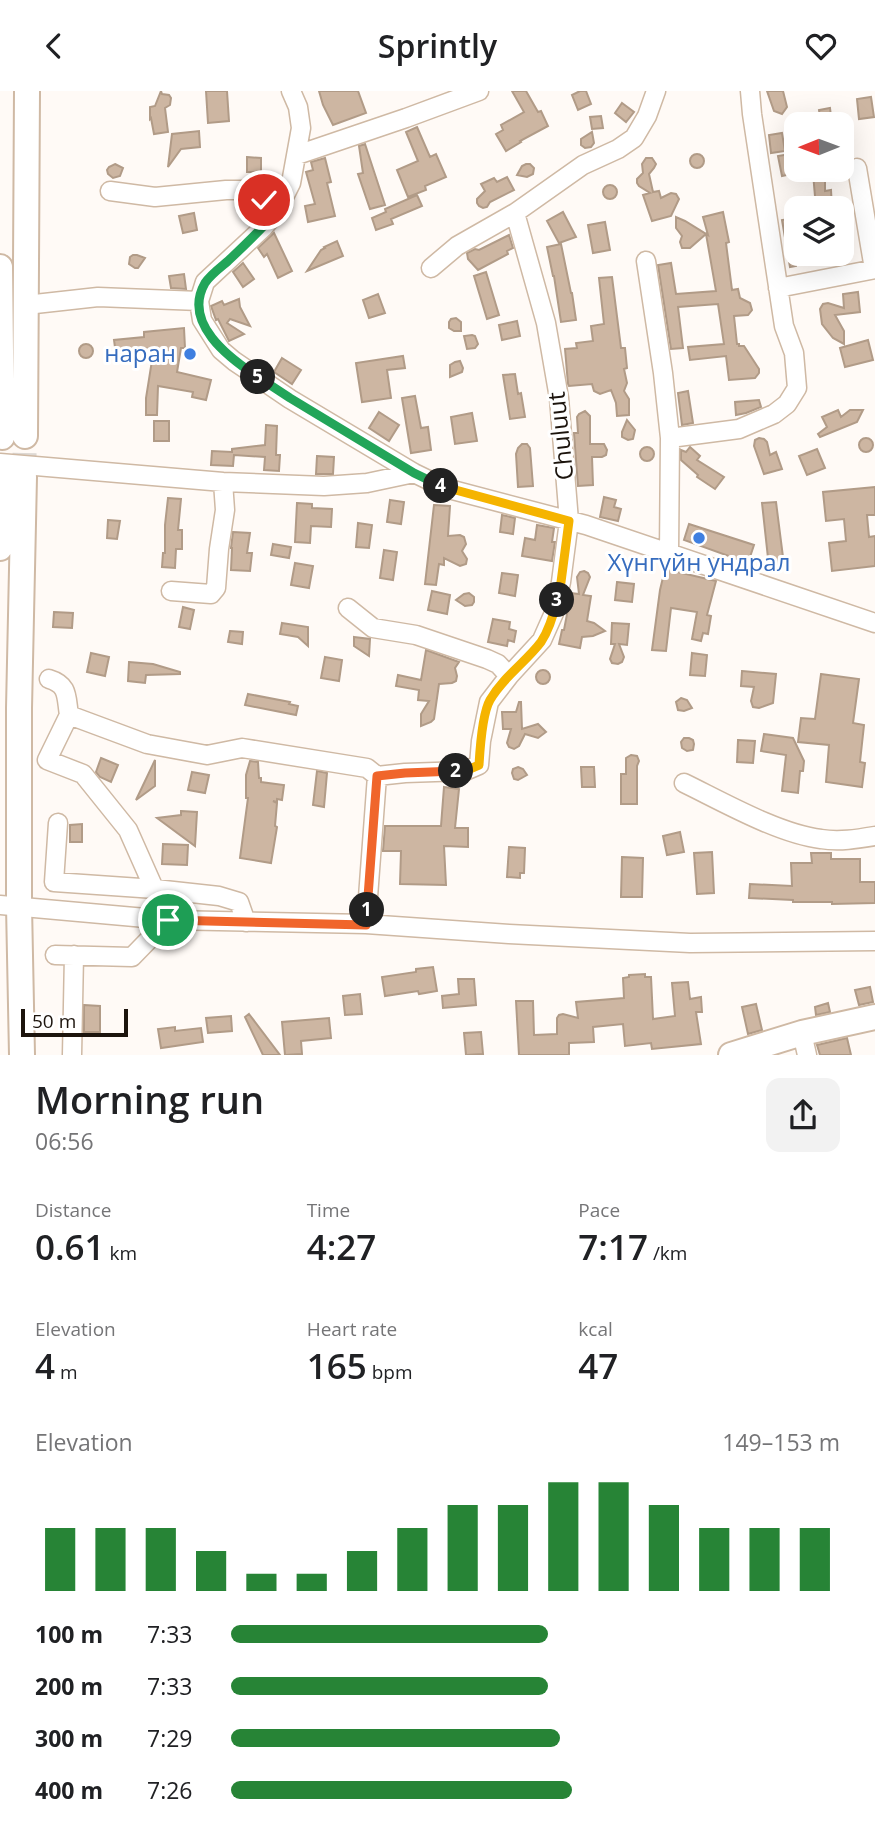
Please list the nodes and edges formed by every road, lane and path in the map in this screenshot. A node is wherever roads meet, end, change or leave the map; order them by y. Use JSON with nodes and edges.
{"nodes":[{"id":1,"x":27,"y":91,"type":"edge"},
{"id":2,"x":291,"y":91,"type":"edge"},
{"id":3,"x":479,"y":91,"type":"edge"},
{"id":4,"x":656,"y":91,"type":"edge"},
{"id":5,"x":750,"y":91,"type":"edge"},
{"id":6,"x":297,"y":155,"type":"junction"},
{"id":7,"x":858,"y":168,"type":"dead end"},
{"id":8,"x":110,"y":191,"type":"dead end"},
{"id":9,"x":277,"y":211,"type":"junction"},
{"id":10,"x":515,"y":213,"type":"junction"},
{"id":11,"x":646,"y":261,"type":"dead end"},
{"id":12,"x":0,"y":267,"type":"edge"},
{"id":13,"x":432,"y":268,"type":"dead end"},
{"id":14,"x":875,"y":269,"type":"edge"},
{"id":15,"x":778,"y":288,"type":"junction"},
{"id":16,"x":199,"y":301,"type":"junction"},
{"id":17,"x":26,"y":305,"type":"junction"},
{"id":18,"x":670,"y":438,"type":"junction"},
{"id":19,"x":9,"y":472,"type":"edge"},
{"id":20,"x":414,"y":473,"type":"junction"},
{"id":21,"x":223,"y":482,"type":"junction"},
{"id":22,"x":569,"y":521,"type":"junction"},
{"id":23,"x":0,"y":548,"type":"edge"},
{"id":24,"x":669,"y":554,"type":"junction"},
{"id":25,"x":171,"y":590,"type":"dead end"},
{"id":26,"x":348,"y":608,"type":"dead end"},
{"id":27,"x":875,"y":623,"type":"edge"},
{"id":28,"x":509,"y":676,"type":"junction"},
{"id":29,"x":49,"y":679,"type":"dead end"},
{"id":30,"x":69,"y":715,"type":"junction"},
{"id":31,"x":377,"y":776,"type":"junction"},
{"id":32,"x":684,"y":783,"type":"dead end"},
{"id":33,"x":58,"y":824,"type":"dead end"},
{"id":34,"x":875,"y":837,"type":"edge"},
{"id":35,"x":155,"y":889,"type":"junction"},
{"id":36,"x":9,"y":905,"type":"edge"},
{"id":37,"x":168,"y":920,"type":"junction"},
{"id":38,"x":246,"y":922,"type":"junction"},
{"id":39,"x":366,"y":925,"type":"junction"},
{"id":40,"x":875,"y":941,"type":"edge"},
{"id":41,"x":55,"y":955,"type":"dead end"},
{"id":42,"x":74,"y":955,"type":"junction"},
{"id":43,"x":875,"y":1017,"type":"edge"},
{"id":44,"x":805,"y":1044,"type":"edge"},
{"id":45,"x":22,"y":1055,"type":"edge"},
{"id":46,"x":72,"y":1055,"type":"edge"},
{"id":47,"x":731,"y":1055,"type":"edge"}],
"edges":[{"from":1,"to":17,"type":"main road"},
{"from":2,"to":6,"type":"street"},
{"from":3,"to":6,"type":"street"},
{"from":4,"to":10,"type":"street"},
{"from":5,"to":15,"type":"street"},
{"from":6,"to":9,"type":"street"},
{"from":7,"to":14,"type":"street"},
{"from":8,"to":9,"type":"street"},
{"from":9,"to":16,"type":"street"},
{"from":10,"to":13,"type":"street"},
{"from":10,"to":22,"type":"street","name":"Chuluut"},
{"from":11,"to":18,"type":"street"},
{"from":12,"to":17,"type":"main road"},
{"from":14,"to":15,"type":"street"},
{"from":15,"to":18,"type":"street"},
{"from":16,"to":17,"type":"street"},
{"from":16,"to":20,"type":"street"},
{"from":18,"to":24,"type":"street"},
{"from":19,"to":21,"type":"street"},
{"from":19,"to":23,"type":"main road"},
{"from":19,"to":36,"type":"main road"},
{"from":20,"to":21,"type":"street"},
{"from":20,"to":22,"type":"street"},
{"from":21,"to":25,"type":"street"},
{"from":22,"to":24,"type":"street"},
{"from":22,"to":28,"type":"street","name":"Chuluut"},
{"from":24,"to":27,"type":"street"},
{"from":26,"to":28,"type":"street"},
{"from":28,"to":31,"type":"street","name":"Chuluut"},
{"from":29,"to":30,"type":"street"},
{"from":30,"to":31,"type":"street"},
{"from":30,"to":35,"type":"street"},
{"from":31,"to":39,"type":"street"},
{"from":32,"to":34,"type":"street"},
{"from":33,"to":35,"type":"street"},
{"from":35,"to":37,"type":"street"},
{"from":35,"to":38,"type":"street"},
{"from":36,"to":37,"type":"street"},
{"from":36,"to":45,"type":"main road"},
{"from":37,"to":38,"type":"street"},
{"from":37,"to":42,"type":"street"},
{"from":38,"to":39,"type":"street"},
{"from":39,"to":40,"type":"street"},
{"from":41,"to":42,"type":"street"},
{"from":42,"to":46,"type":"street"},
{"from":43,"to":44,"type":"main road"},
{"from":44,"to":47,"type":"main road"}]}
